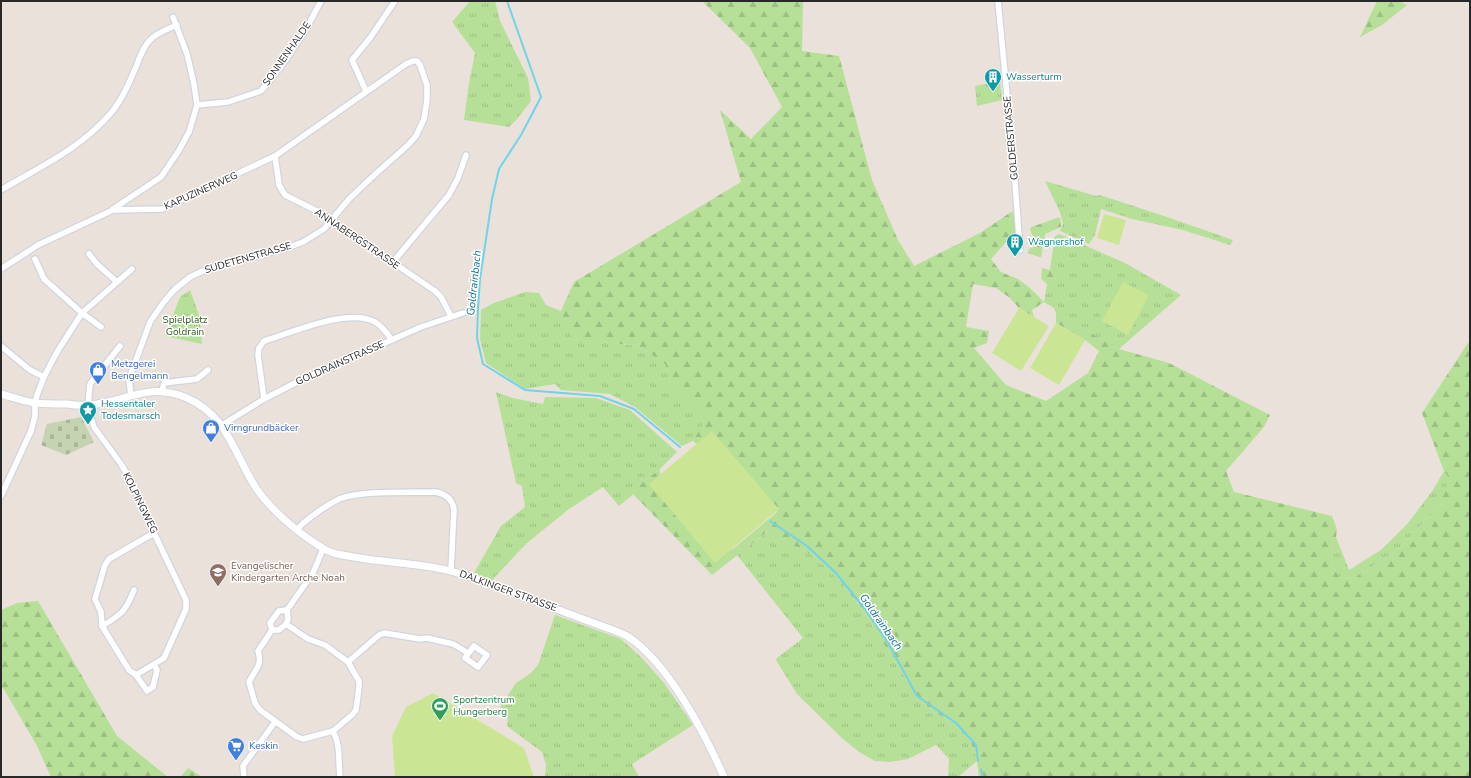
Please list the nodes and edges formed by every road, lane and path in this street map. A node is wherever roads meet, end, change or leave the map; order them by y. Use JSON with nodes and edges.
{"nodes":[{"id":1,"x":321,"y":1,"type":"edge"},
{"id":2,"x":395,"y":1,"type":"edge"},
{"id":3,"x":998,"y":1,"type":"edge"},
{"id":4,"x":173,"y":17,"type":"dead end"},
{"id":5,"x":176,"y":25,"type":"junction"},
{"id":6,"x":413,"y":61,"type":"joint"},
{"id":7,"x":366,"y":91,"type":"junction"},
{"id":8,"x":197,"y":105,"type":"junction"},
{"id":9,"x":466,"y":155,"type":"dead end"},
{"id":10,"x":275,"y":156,"type":"junction"},
{"id":11,"x":1,"y":190,"type":"edge"},
{"id":12,"x":113,"y":210,"type":"junction"},
{"id":13,"x":331,"y":220,"type":"junction"},
{"id":14,"x":1020,"y":250,"type":"dead end"},
{"id":15,"x":89,"y":254,"type":"dead end"},
{"id":16,"x":35,"y":259,"type":"dead end"},
{"id":17,"x":392,"y":262,"type":"junction"},
{"id":18,"x":1,"y":269,"type":"edge"},
{"id":19,"x":132,"y":269,"type":"dead end"},
{"id":20,"x":117,"y":282,"type":"junction"},
{"id":21,"x":82,"y":313,"type":"junction"},
{"id":22,"x":463,"y":313,"type":"dead end"},
{"id":23,"x":451,"y":316,"type":"junction"},
{"id":24,"x":101,"y":327,"type":"dead end"},
{"id":25,"x":392,"y":340,"type":"junction"},
{"id":26,"x":1,"y":346,"type":"edge"},
{"id":27,"x":120,"y":346,"type":"dead end"},
{"id":28,"x":208,"y":370,"type":"dead end"},
{"id":29,"x":44,"y":376,"type":"junction"},
{"id":30,"x":162,"y":391,"type":"junction"},
{"id":31,"x":1,"y":394,"type":"edge"},
{"id":32,"x":131,"y":396,"type":"junction"},
{"id":33,"x":264,"y":399,"type":"junction"},
{"id":34,"x":35,"y":403,"type":"junction"},
{"id":35,"x":88,"y":405,"type":"junction"},
{"id":36,"x":222,"y":425,"type":"junction"},
{"id":37,"x":1,"y":496,"type":"edge"},
{"id":38,"x":297,"y":530,"type":"junction"},
{"id":39,"x":154,"y":533,"type":"junction"},
{"id":40,"x":323,"y":549,"type":"junction"},
{"id":41,"x":451,"y":571,"type":"junction"},
{"id":42,"x":134,"y":590,"type":"dead end"},
{"id":43,"x":287,"y":610,"type":"junction"},
{"id":44,"x":286,"y":624,"type":"junction"},
{"id":45,"x":102,"y":626,"type":"junction"},
{"id":46,"x":272,"y":630,"type":"junction"},
{"id":47,"x":468,"y":653,"type":"dead end"},
{"id":48,"x":348,"y":662,"type":"junction"},
{"id":49,"x":154,"y":665,"type":"junction"},
{"id":50,"x":136,"y":675,"type":"junction"},
{"id":51,"x":275,"y":722,"type":"junction"},
{"id":52,"x":333,"y":731,"type":"junction"},
{"id":53,"x":244,"y":777,"type":"edge"},
{"id":54,"x":340,"y":777,"type":"edge"},
{"id":55,"x":724,"y":777,"type":"edge"}],
"edges":[{"from":1,"to":8,"type":"street","name":"SONNENHALDE"},
{"from":2,"to":7,"type":"street"},
{"from":3,"to":14,"type":"street","name":"GOLDERSTRASSE"},
{"from":4,"to":5,"type":"street"},
{"from":5,"to":8,"type":"street"},
{"from":5,"to":11,"type":"street"},
{"from":6,"to":7,"type":"street","name":"KAPUZINERWEG"},
{"from":6,"to":13,"type":"street","name":"SUDETENSTRASSE"},
{"from":7,"to":10,"type":"street","name":"KAPUZINERWEG"},
{"from":8,"to":12,"type":"street"},
{"from":9,"to":17,"type":"street"},
{"from":10,"to":12,"type":"street","name":"KAPUZINERWEG"},
{"from":10,"to":13,"type":"street","name":"ANNABERGSTRASSE"},
{"from":12,"to":18,"type":"street","name":"KAPUZINERWEG"},
{"from":13,"to":17,"type":"street","name":"ANNABERGSTRASSE"},
{"from":13,"to":32,"type":"street","name":"SUDETENSTRASSE"},
{"from":15,"to":20,"type":"street"},
{"from":16,"to":21,"type":"street"},
{"from":17,"to":23,"type":"street","name":"ANNABERGSTRASSE"},
{"from":19,"to":20,"type":"street"},
{"from":20,"to":21,"type":"street"},
{"from":21,"to":24,"type":"street"},
{"from":21,"to":29,"type":"street"},
{"from":22,"to":23,"type":"street","name":"GOLDRAINSTRASSE"},
{"from":23,"to":25,"type":"street","name":"GOLDRAINSTRASSE"},
{"from":25,"to":33,"type":"street","name":"GOLDRAINSTRASSE"},
{"from":25,"to":33,"type":"street"},
{"from":26,"to":29,"type":"street"},
{"from":27,"to":35,"type":"street","name":"KOLPINGWEG"},
{"from":28,"to":30,"type":"street"},
{"from":29,"to":34,"type":"street"},
{"from":30,"to":32,"type":"street","name":"DALKINGER STRASSE"},
{"from":30,"to":36,"type":"street","name":"DALKINGER STRASSE"},
{"from":31,"to":34,"type":"street","name":"DALKINGER STRASSE"},
{"from":32,"to":35,"type":"street","name":"DALKINGER STRASSE"},
{"from":33,"to":36,"type":"street","name":"GOLDRAINSTRASSE"},
{"from":34,"to":35,"type":"street","name":"DALKINGER STRASSE"},
{"from":34,"to":37,"type":"street"},
{"from":35,"to":39,"type":"street","name":"KOLPINGWEG"},
{"from":36,"to":38,"type":"street","name":"DALKINGER STRASSE"},
{"from":38,"to":40,"type":"street","name":"DALKINGER STRASSE"},
{"from":38,"to":41,"type":"street"},
{"from":39,"to":45,"type":"street"},
{"from":39,"to":49,"type":"street","name":"KOLPINGWEG"},
{"from":40,"to":41,"type":"street","name":"DALKINGER STRASSE"},
{"from":40,"to":43,"type":"street"},
{"from":41,"to":55,"type":"street","name":"DALKINGER STRASSE"},
{"from":42,"to":45,"type":"street"},
{"from":43,"to":44,"type":"street"},
{"from":43,"to":46,"type":"street"},
{"from":44,"to":46,"type":"street"},
{"from":44,"to":48,"type":"street"},
{"from":45,"to":50,"type":"street"},
{"from":46,"to":51,"type":"street"},
{"from":47,"to":48,"type":"street"},
{"from":48,"to":52,"type":"street"},
{"from":49,"to":50,"type":"street","name":"KOLPINGWEG"},
{"from":49,"to":50,"type":"street"},
{"from":51,"to":52,"type":"street"},
{"from":51,"to":53,"type":"street"},
{"from":52,"to":54,"type":"street"}]}
